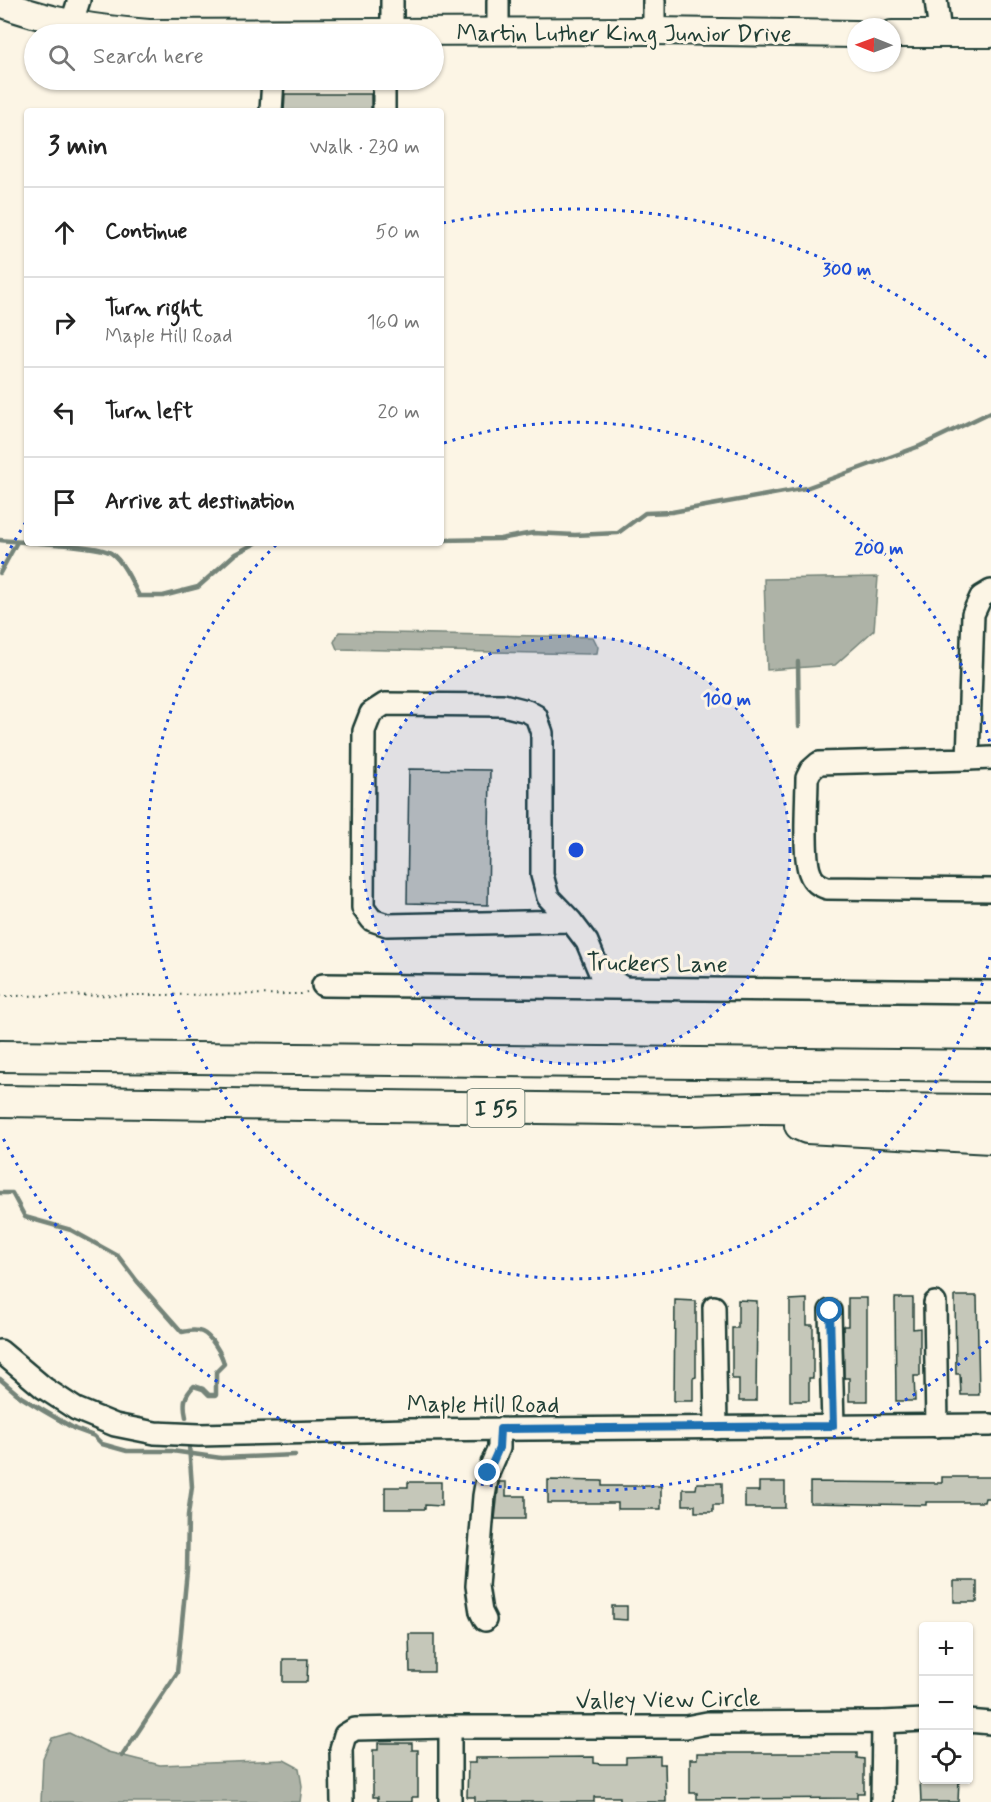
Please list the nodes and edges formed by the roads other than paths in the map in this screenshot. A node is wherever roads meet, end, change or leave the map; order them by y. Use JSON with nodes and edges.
{"nodes":[{"id":1,"x":78,"y":0,"type":"edge"},
{"id":2,"x":392,"y":0,"type":"edge"},
{"id":3,"x":498,"y":0,"type":"edge"},
{"id":4,"x":654,"y":0,"type":"edge"},
{"id":5,"x":936,"y":0,"type":"edge"},
{"id":6,"x":0,"y":3,"type":"edge"},
{"id":7,"x":67,"y":24,"type":"edge"},
{"id":8,"x":71,"y":24,"type":"edge"},
{"id":9,"x":388,"y":24,"type":"edge"},
{"id":10,"x":654,"y":31,"type":"junction"},
{"id":11,"x":444,"y":33,"type":"edge"},
{"id":12,"x":498,"y":33,"type":"junction"},
{"id":13,"x":847,"y":34,"type":"edge"},
{"id":14,"x":901,"y":34,"type":"edge"},
{"id":15,"x":940,"y":34,"type":"junction"},
{"id":16,"x":991,"y":34,"type":"edge"},
{"id":17,"x":272,"y":90,"type":"edge"},
{"id":18,"x":384,"y":90,"type":"edge"},
{"id":19,"x":271,"y":108,"type":"edge"},
{"id":20,"x":384,"y":108,"type":"edge"},
{"id":21,"x":991,"y":591,"type":"edge"},
{"id":22,"x":991,"y":758,"type":"edge"},
{"id":23,"x":968,"y":759,"type":"junction"},
{"id":24,"x":991,"y":890,"type":"edge"},
{"id":25,"x":571,"y":921,"type":"junction"},
{"id":26,"x":323,"y":985,"type":"road end"},
{"id":27,"x":624,"y":988,"type":"junction"},
{"id":28,"x":991,"y":992,"type":"edge"},
{"id":29,"x":0,"y":1056,"type":"edge"},
{"id":30,"x":991,"y":1056,"type":"edge"},
{"id":31,"x":933,"y":1065,"type":"junction"},
{"id":32,"x":991,"y":1066,"type":"edge"},
{"id":33,"x":0,"y":1101,"type":"edge"},
{"id":34,"x":759,"y":1108,"type":"junction"},
{"id":35,"x":991,"y":1110,"type":"edge"},
{"id":36,"x":991,"y":1138,"type":"edge"},
{"id":37,"x":935,"y":1303,"type":"dead end"},
{"id":38,"x":714,"y":1307,"type":"dead end"},
{"id":39,"x":830,"y":1311,"type":"dead end"},
{"id":40,"x":0,"y":1351,"type":"edge"},
{"id":41,"x":991,"y":1425,"type":"edge"},
{"id":42,"x":833,"y":1426,"type":"junction"},
{"id":43,"x":937,"y":1426,"type":"junction"},
{"id":44,"x":716,"y":1428,"type":"junction"},
{"id":45,"x":500,"y":1429,"type":"junction"},
{"id":46,"x":485,"y":1620,"type":"dead end"},
{"id":47,"x":919,"y":1720,"type":"edge"},
{"id":48,"x":973,"y":1721,"type":"edge"},
{"id":49,"x":883,"y":1722,"type":"junction"},
{"id":50,"x":991,"y":1723,"type":"edge"},
{"id":51,"x":450,"y":1726,"type":"junction"},
{"id":52,"x":342,"y":1802,"type":"edge"},
{"id":53,"x":450,"y":1802,"type":"edge"},
{"id":54,"x":882,"y":1802,"type":"edge"}],
"edges":[{"from":1,"to":8,"type":"street"},
{"from":2,"to":9,"type":"street"},
{"from":3,"to":12,"type":"street"},
{"from":4,"to":10,"type":"street"},
{"from":5,"to":15,"type":"street"},
{"from":6,"to":7,"type":"main road","name":"Martin Luther King Junior Drive"},
{"from":10,"to":12,"type":"main road","name":"Martin Luther King Junior Drive"},
{"from":10,"to":13,"type":"main road","name":"Martin Luther King Junior Drive"},
{"from":11,"to":12,"type":"main road","name":"Martin Luther King Junior Drive"},
{"from":14,"to":15,"type":"main road"},
{"from":15,"to":16,"type":"main road"},
{"from":17,"to":19,"type":"street"},
{"from":18,"to":20,"type":"street"},
{"from":21,"to":23,"type":"street"},
{"from":22,"to":23,"type":"street"},
{"from":23,"to":24,"type":"street"},
{"from":25,"to":25,"type":"street"},
{"from":25,"to":27,"type":"street"},
{"from":26,"to":27,"type":"street","name":"Truckers Lane"},
{"from":27,"to":28,"type":"street","name":"Truckers Lane"},
{"from":29,"to":31,"type":"highway","number":"I 55"},
{"from":30,"to":31,"type":"highway"},
{"from":31,"to":32,"type":"highway","number":"I 55"},
{"from":33,"to":34,"type":"highway","number":"I 55"},
{"from":34,"to":35,"type":"highway","number":"I 55"},
{"from":34,"to":36,"type":"highway"},
{"from":37,"to":43,"type":"street"},
{"from":38,"to":44,"type":"street"},
{"from":39,"to":42,"type":"street"},
{"from":40,"to":45,"type":"street","name":"Maple Hill Road"},
{"from":41,"to":43,"type":"street","name":"Maple Hill Road"},
{"from":42,"to":43,"type":"street","name":"Maple Hill Road"},
{"from":42,"to":44,"type":"street","name":"Maple Hill Road"},
{"from":44,"to":45,"type":"street","name":"Maple Hill Road"},
{"from":45,"to":46,"type":"street"},
{"from":47,"to":49,"type":"street","name":"Valley View Circle"},
{"from":48,"to":50,"type":"street"},
{"from":49,"to":51,"type":"street","name":"Valley View Circle"},
{"from":49,"to":54,"type":"street"},
{"from":51,"to":52,"type":"street","name":"Valley View Circle"},
{"from":51,"to":53,"type":"street"}]}
